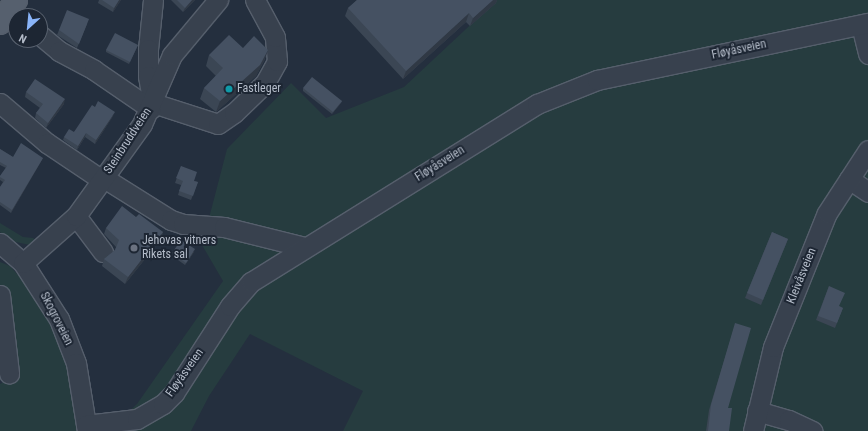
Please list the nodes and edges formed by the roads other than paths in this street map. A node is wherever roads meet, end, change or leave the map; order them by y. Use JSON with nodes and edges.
{"nodes":[{"id":1,"x":153,"y":0,"type":"edge"},
{"id":2,"x":218,"y":0,"type":"edge"},
{"id":3,"x":255,"y":0,"type":"edge"},
{"id":4,"x":864,"y":24,"type":"edge"},
{"id":5,"x":48,"y":42,"type":"edge"},
{"id":6,"x":868,"y":54,"type":"edge"},
{"id":7,"x":0,"y":103,"type":"edge"},
{"id":8,"x":152,"y":106,"type":"junction"},
{"id":9,"x":868,"y":150,"type":"edge"},
{"id":10,"x":103,"y":179,"type":"junction"},
{"id":11,"x":850,"y":179,"type":"junction"},
{"id":12,"x":868,"y":192,"type":"edge"},
{"id":13,"x":76,"y":216,"type":"junction"},
{"id":14,"x":1,"y":245,"type":"edge"},
{"id":15,"x":305,"y":247,"type":"junction"},
{"id":16,"x":104,"y":252,"type":"dead end"},
{"id":17,"x":23,"y":263,"type":"junction"},
{"id":18,"x":0,"y":295,"type":"edge"},
{"id":19,"x":9,"y":373,"type":"dead end"},
{"id":20,"x":757,"y":411,"type":"junction"},
{"id":21,"x":86,"y":428,"type":"edge"},
{"id":22,"x":753,"y":431,"type":"edge"},
{"id":23,"x":813,"y":431,"type":"edge"}],
"edges":[{"from":1,"to":8,"type":"street","name":"Steinbruddveien"},
{"from":2,"to":8,"type":"street","name":"Steinbruddveien"},
{"from":3,"to":8,"type":"street"},
{"from":4,"to":6,"type":"street"},
{"from":4,"to":15,"type":"street","name":"Fløyåsveien"},
{"from":5,"to":8,"type":"street"},
{"from":7,"to":10,"type":"street"},
{"from":8,"to":10,"type":"street","name":"Steinbruddveien"},
{"from":9,"to":11,"type":"street","name":"Kleivåsveien"},
{"from":10,"to":13,"type":"street","name":"Steinbruddveien"},
{"from":10,"to":15,"type":"street","name":"Steinbruddveien"},
{"from":11,"to":12,"type":"street"},
{"from":11,"to":20,"type":"street","name":"Kleivåsveien"},
{"from":13,"to":16,"type":"street"},
{"from":13,"to":17,"type":"street","name":"Steinbruddveien"},
{"from":14,"to":17,"type":"street","name":"Skogroveien"},
{"from":15,"to":21,"type":"street","name":"Fløyåsveien"},
{"from":17,"to":21,"type":"street","name":"Skogroveien"},
{"from":18,"to":19,"type":"street"},
{"from":20,"to":22,"type":"street","name":"Kleivåsveien"},
{"from":20,"to":23,"type":"street"}]}
